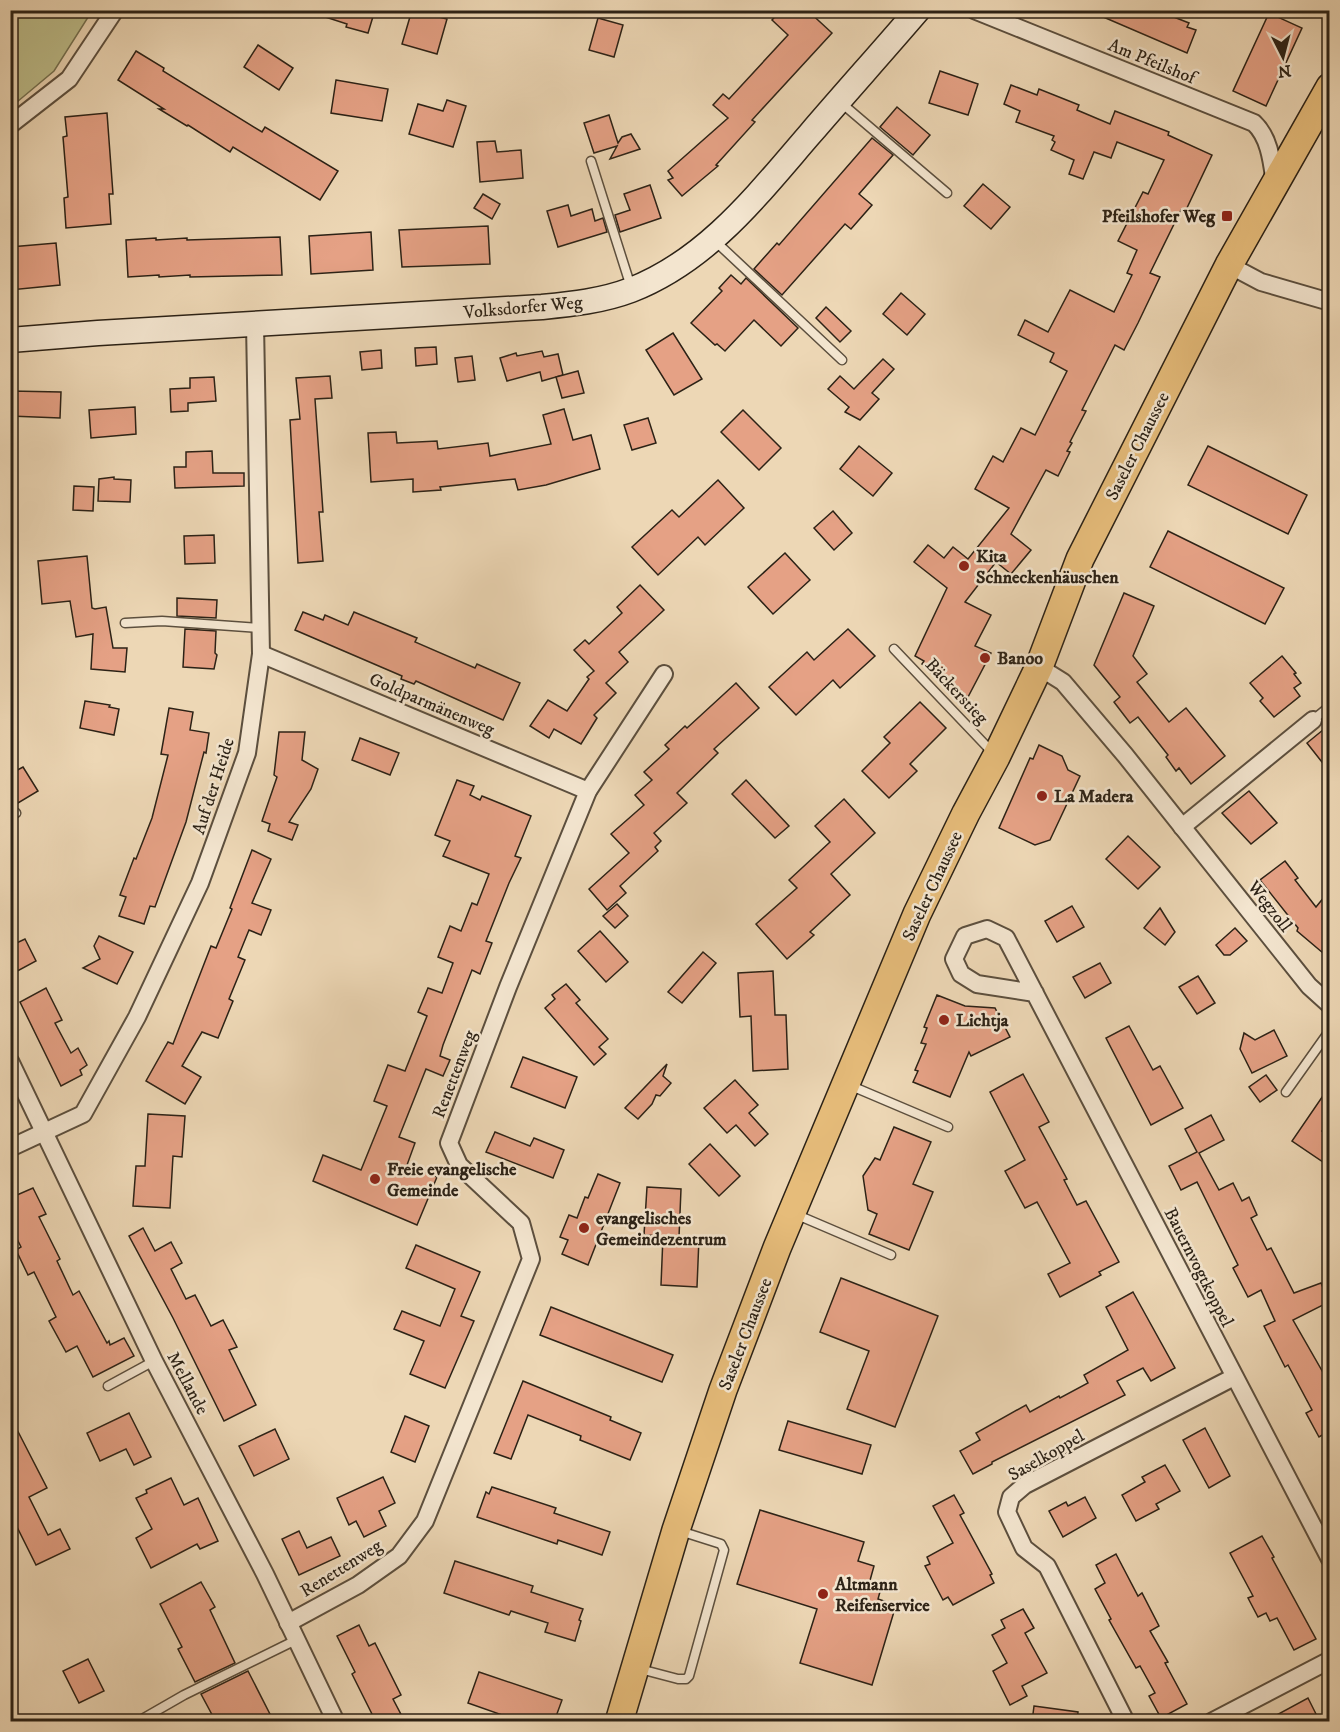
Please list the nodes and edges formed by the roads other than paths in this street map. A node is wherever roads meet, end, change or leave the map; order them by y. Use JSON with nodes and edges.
{"nodes":[{"id":1,"x":115,"y":10,"type":"edge"},
{"id":2,"x":918,"y":10,"type":"edge"},
{"id":3,"x":974,"y":10,"type":"edge"},
{"id":4,"x":1329,"y":87,"type":"edge"},
{"id":5,"x":839,"y":101,"type":"junction"},
{"id":6,"x":10,"y":125,"type":"edge"},
{"id":7,"x":591,"y":161,"type":"dead end"},
{"id":8,"x":1275,"y":184,"type":"junction"},
{"id":9,"x":946,"y":193,"type":"dead end"},
{"id":10,"x":713,"y":240,"type":"junction"},
{"id":11,"x":1229,"y":265,"type":"junction"},
{"id":12,"x":632,"y":290,"type":"junction"},
{"id":13,"x":1329,"y":302,"type":"edge"},
{"id":14,"x":255,"y":324,"type":"junction"},
{"id":15,"x":10,"y":340,"type":"edge"},
{"id":16,"x":842,"y":360,"type":"dead end"},
{"id":17,"x":125,"y":623,"type":"dead end"},
{"id":18,"x":261,"y":628,"type":"junction"},
{"id":19,"x":894,"y":649,"type":"dead end"},
{"id":20,"x":907,"y":650,"type":"dead end"},
{"id":21,"x":261,"y":654,"type":"junction"},
{"id":22,"x":908,"y":663,"type":"junction"},
{"id":23,"x":1039,"y":667,"type":"junction"},
{"id":24,"x":664,"y":674,"type":"dead end"},
{"id":25,"x":1329,"y":706,"type":"edge"},
{"id":26,"x":1313,"y":720,"type":"joint"},
{"id":27,"x":996,"y":757,"type":"junction"},
{"id":28,"x":588,"y":790,"type":"junction"},
{"id":29,"x":1182,"y":827,"type":"junction"},
{"id":30,"x":1035,"y":993,"type":"junction"},
{"id":31,"x":1329,"y":1005,"type":"edge"},
{"id":32,"x":1329,"y":1030,"type":"edge"},
{"id":33,"x":10,"y":1061,"type":"edge"},
{"id":34,"x":846,"y":1084,"type":"junction"},
{"id":35,"x":1286,"y":1092,"type":"dead end"},
{"id":36,"x":948,"y":1127,"type":"dead end"},
{"id":37,"x":44,"y":1131,"type":"junction"},
{"id":38,"x":10,"y":1148,"type":"edge"},
{"id":39,"x":792,"y":1212,"type":"junction"},
{"id":40,"x":891,"y":1255,"type":"dead end"},
{"id":41,"x":154,"y":1361,"type":"junction"},
{"id":42,"x":1234,"y":1377,"type":"junction"},
{"id":43,"x":108,"y":1386,"type":"dead end"},
{"id":44,"x":676,"y":1530,"type":"junction"},
{"id":45,"x":1329,"y":1559,"type":"edge"},
{"id":46,"x":288,"y":1623,"type":"junction"},
{"id":47,"x":297,"y":1640,"type":"junction"},
{"id":48,"x":1329,"y":1660,"type":"edge"},
{"id":49,"x":635,"y":1667,"type":"junction"},
{"id":50,"x":137,"y":1722,"type":"edge"},
{"id":51,"x":336,"y":1722,"type":"edge"},
{"id":52,"x":620,"y":1722,"type":"edge"},
{"id":53,"x":1126,"y":1722,"type":"edge"},
{"id":54,"x":1212,"y":1722,"type":"edge"}],
"edges":[{"from":1,"to":6,"type":"street"},
{"from":2,"to":5,"type":"street","name":"Volksdorfer Weg"},
{"from":3,"to":8,"type":"street","name":"Am Pfeilshof"},
{"from":4,"to":8,"type":"main road","name":"Saseler Chaussee"},
{"from":5,"to":9,"type":"lane"},
{"from":5,"to":10,"type":"street","name":"Volksdorfer Weg"},
{"from":7,"to":12,"type":"lane"},
{"from":8,"to":11,"type":"main road","name":"Saseler Chaussee"},
{"from":10,"to":12,"type":"street","name":"Volksdorfer Weg"},
{"from":10,"to":16,"type":"lane"},
{"from":11,"to":13,"type":"street"},
{"from":11,"to":23,"type":"main road","name":"Saseler Chaussee"},
{"from":12,"to":14,"type":"street","name":"Volksdorfer Weg"},
{"from":14,"to":15,"type":"street","name":"Volksdorfer Weg"},
{"from":14,"to":18,"type":"street","name":"Auf der Heide"},
{"from":17,"to":18,"type":"lane"},
{"from":18,"to":21,"type":"street","name":"Auf der Heide"},
{"from":19,"to":22,"type":"lane","name":"Bäckerstieg"},
{"from":20,"to":22,"type":"lane"},
{"from":21,"to":28,"type":"street","name":"Goldparmänenweg"},
{"from":21,"to":37,"type":"street","name":"Auf der Heide"},
{"from":22,"to":27,"type":"lane","name":"Bäckerstieg"},
{"from":23,"to":27,"type":"main road","name":"Saseler Chaussee"},
{"from":23,"to":29,"type":"street","name":"Wegzoll"},
{"from":24,"to":28,"type":"street","name":"Renettenweg"},
{"from":25,"to":26,"type":"lane"},
{"from":26,"to":29,"type":"street"},
{"from":27,"to":34,"type":"main road","name":"Saseler Chaussee"},
{"from":28,"to":46,"type":"street","name":"Renettenweg"},
{"from":29,"to":31,"type":"street","name":"Wegzoll"},
{"from":30,"to":30,"type":"street","name":"Bauernvogtkoppel"},
{"from":30,"to":42,"type":"street","name":"Bauernvogtkoppel"},
{"from":32,"to":35,"type":"lane"},
{"from":33,"to":37,"type":"street","name":"Mellande"},
{"from":34,"to":36,"type":"lane"},
{"from":34,"to":39,"type":"main road","name":"Saseler Chaussee"},
{"from":37,"to":38,"type":"street","name":"Auf der Heide"},
{"from":37,"to":41,"type":"street","name":"Mellande"},
{"from":39,"to":40,"type":"lane"},
{"from":39,"to":44,"type":"main road","name":"Saseler Chaussee"},
{"from":41,"to":43,"type":"lane"},
{"from":41,"to":46,"type":"street","name":"Mellande"},
{"from":42,"to":45,"type":"street","name":"Bauernvogtkoppel"},
{"from":42,"to":53,"type":"street","name":"Saselkoppel"},
{"from":44,"to":49,"type":"main road","name":"Saseler Chaussee"},
{"from":44,"to":49,"type":"lane"},
{"from":46,"to":47,"type":"street","name":"Mellande"},
{"from":47,"to":50,"type":"lane"},
{"from":47,"to":51,"type":"street","name":"Mellande"},
{"from":48,"to":54,"type":"street"},
{"from":49,"to":52,"type":"main road","name":"Saseler Chaussee"}]}
